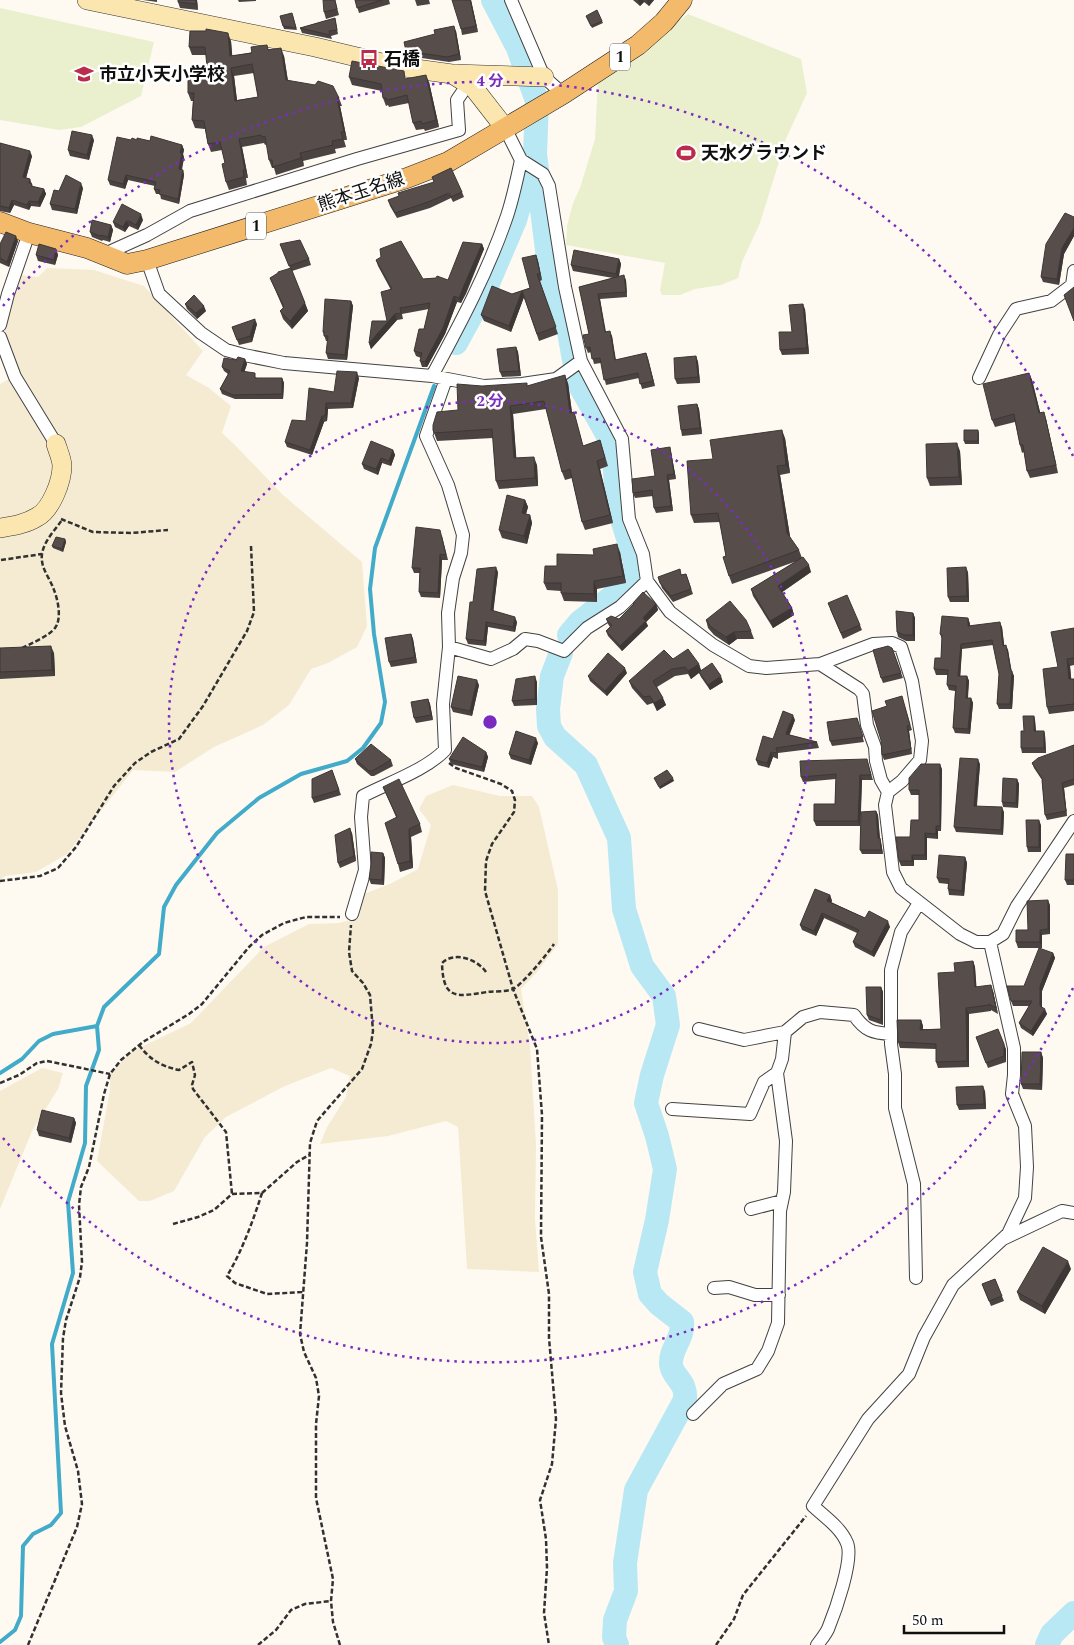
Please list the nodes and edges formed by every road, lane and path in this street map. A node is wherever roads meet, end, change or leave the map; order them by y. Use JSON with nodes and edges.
{"nodes":[{"id":1,"x":87,"y":0,"type":"edge"},
{"id":2,"x":511,"y":0,"type":"edge"},
{"id":3,"x":682,"y":0,"type":"edge"},
{"id":4,"x":452,"y":74,"type":"junction"},
{"id":5,"x":539,"y":76,"type":"junction"},
{"id":6,"x":468,"y":84,"type":"junction"},
{"id":7,"x":556,"y":98,"type":"junction"},
{"id":8,"x":505,"y":128,"type":"junction"},
{"id":9,"x":523,"y":162,"type":"junction"},
{"id":10,"x":0,"y":222,"type":"edge"},
{"id":11,"x":29,"y":234,"type":"junction"},
{"id":12,"x":105,"y":254,"type":"junction"},
{"id":13,"x":147,"y":260,"type":"junction"},
{"id":14,"x":1074,"y":271,"type":"edge"},
{"id":15,"x":0,"y":325,"type":"edge"},
{"id":16,"x":0,"y":337,"type":"edge"},
{"id":17,"x":576,"y":365,"type":"junction"},
{"id":18,"x":432,"y":376,"type":"junction"},
{"id":19,"x":446,"y":378,"type":"junction"},
{"id":20,"x":979,"y":378,"type":"dead end"},
{"id":21,"x":56,"y":444,"type":"joint"},
{"id":22,"x":54,"y":516,"type":"junction"},
{"id":23,"x":0,"y":528,"type":"edge"},
{"id":24,"x":168,"y":530,"type":"dead end"},
{"id":25,"x":251,"y":546,"type":"dead end"},
{"id":26,"x":42,"y":554,"type":"junction"},
{"id":27,"x":0,"y":560,"type":"edge"},
{"id":28,"x":647,"y":581,"type":"junction"},
{"id":29,"x":449,"y":648,"type":"junction"},
{"id":30,"x":16,"y":649,"type":"edge"},
{"id":31,"x":820,"y":664,"type":"junction"},
{"id":32,"x":439,"y":756,"type":"junction"},
{"id":33,"x":888,"y":792,"type":"junction"},
{"id":34,"x":1074,"y":821,"type":"edge"},
{"id":35,"x":0,"y":882,"type":"edge"},
{"id":36,"x":919,"y":903,"type":"junction"},
{"id":37,"x":352,"y":914,"type":"junction"},
{"id":38,"x":990,"y":942,"type":"junction"},
{"id":39,"x":554,"y":944,"type":"dead end"},
{"id":40,"x":486,"y":972,"type":"dead end"},
{"id":41,"x":513,"y":989,"type":"junction"},
{"id":42,"x":699,"y":1029,"type":"dead end"},
{"id":43,"x":785,"y":1032,"type":"junction"},
{"id":44,"x":892,"y":1034,"type":"junction"},
{"id":45,"x":140,"y":1045,"type":"junction"},
{"id":46,"x":777,"y":1073,"type":"junction"},
{"id":47,"x":110,"y":1074,"type":"junction"},
{"id":48,"x":0,"y":1083,"type":"edge"},
{"id":49,"x":672,"y":1109,"type":"dead end"},
{"id":50,"x":309,"y":1156,"type":"junction"},
{"id":51,"x":232,"y":1194,"type":"junction"},
{"id":52,"x":262,"y":1194,"type":"junction"},
{"id":53,"x":782,"y":1201,"type":"junction"},
{"id":54,"x":751,"y":1209,"type":"dead end"},
{"id":55,"x":1074,"y":1213,"type":"edge"},
{"id":56,"x":173,"y":1224,"type":"dead end"},
{"id":57,"x":1005,"y":1238,"type":"junction"},
{"id":58,"x":916,"y":1278,"type":"dead end"},
{"id":59,"x":714,"y":1288,"type":"dead end"},
{"id":60,"x":303,"y":1292,"type":"junction"},
{"id":61,"x":779,"y":1295,"type":"junction"},
{"id":62,"x":693,"y":1414,"type":"dead end"},
{"id":63,"x":813,"y":1506,"type":"junction"},
{"id":64,"x":330,"y":1601,"type":"junction"},
{"id":65,"x":28,"y":1645,"type":"edge"},
{"id":66,"x":258,"y":1645,"type":"edge"},
{"id":67,"x":340,"y":1645,"type":"edge"},
{"id":68,"x":549,"y":1645,"type":"edge"},
{"id":69,"x":716,"y":1645,"type":"edge"},
{"id":70,"x":817,"y":1645,"type":"edge"}],
"edges":[{"from":1,"to":4,"type":"street"},
{"from":2,"to":5,"type":"street"},
{"from":3,"to":7,"type":"main road","name":"熊本玉名線","number":"1"},
{"from":4,"to":5,"type":"street"},
{"from":4,"to":6,"type":"street"},
{"from":5,"to":7,"type":"street"},
{"from":6,"to":8,"type":"street"},
{"from":6,"to":12,"type":"street"},
{"from":7,"to":8,"type":"main road","name":"熊本玉名線","number":"1"},
{"from":8,"to":9,"type":"street"},
{"from":8,"to":13,"type":"main road","name":"熊本玉名線","number":"1"},
{"from":9,"to":17,"type":"street"},
{"from":9,"to":18,"type":"street"},
{"from":10,"to":11,"type":"main road","name":"熊本玉名線","number":"1"},
{"from":11,"to":12,"type":"main road","name":"熊本玉名線","number":"1"},
{"from":11,"to":15,"type":"street"},
{"from":12,"to":13,"type":"main road","name":"熊本玉名線","number":"1"},
{"from":13,"to":18,"type":"street"},
{"from":14,"to":20,"type":"street"},
{"from":16,"to":21,"type":"street"},
{"from":17,"to":19,"type":"street"},
{"from":17,"to":28,"type":"street"},
{"from":18,"to":19,"type":"street"},
{"from":19,"to":29,"type":"street"},
{"from":21,"to":22,"type":"street"},
{"from":22,"to":23,"type":"street"},
{"from":22,"to":24,"type":"path"},
{"from":22,"to":26,"type":"path"},
{"from":25,"to":35,"type":"path"},
{"from":26,"to":27,"type":"path"},
{"from":26,"to":30,"type":"path"},
{"from":28,"to":29,"type":"street"},
{"from":28,"to":31,"type":"street"},
{"from":29,"to":32,"type":"street"},
{"from":31,"to":33,"type":"street"},
{"from":31,"to":33,"type":"street"},
{"from":32,"to":37,"type":"street"},
{"from":32,"to":41,"type":"path"},
{"from":33,"to":36,"type":"street"},
{"from":34,"to":38,"type":"street"},
{"from":36,"to":38,"type":"street"},
{"from":36,"to":44,"type":"street"},
{"from":37,"to":45,"type":"path"},
{"from":37,"to":50,"type":"path"},
{"from":38,"to":57,"type":"street"},
{"from":39,"to":41,"type":"path"},
{"from":40,"to":41,"type":"path"},
{"from":41,"to":68,"type":"path"},
{"from":42,"to":43,"type":"street"},
{"from":43,"to":44,"type":"street"},
{"from":43,"to":46,"type":"street"},
{"from":44,"to":58,"type":"street"},
{"from":45,"to":47,"type":"path"},
{"from":45,"to":51,"type":"path"},
{"from":46,"to":49,"type":"street"},
{"from":46,"to":53,"type":"street"},
{"from":47,"to":48,"type":"path"},
{"from":47,"to":65,"type":"path"},
{"from":50,"to":52,"type":"path"},
{"from":50,"to":60,"type":"path"},
{"from":51,"to":52,"type":"path"},
{"from":51,"to":56,"type":"path"},
{"from":52,"to":60,"type":"path"},
{"from":53,"to":54,"type":"street"},
{"from":53,"to":61,"type":"street"},
{"from":55,"to":57,"type":"street"},
{"from":57,"to":63,"type":"street"},
{"from":59,"to":61,"type":"street"},
{"from":60,"to":64,"type":"path"},
{"from":61,"to":62,"type":"street"},
{"from":63,"to":69,"type":"path"},
{"from":63,"to":70,"type":"street"},
{"from":64,"to":66,"type":"path"},
{"from":64,"to":67,"type":"path"}]}
